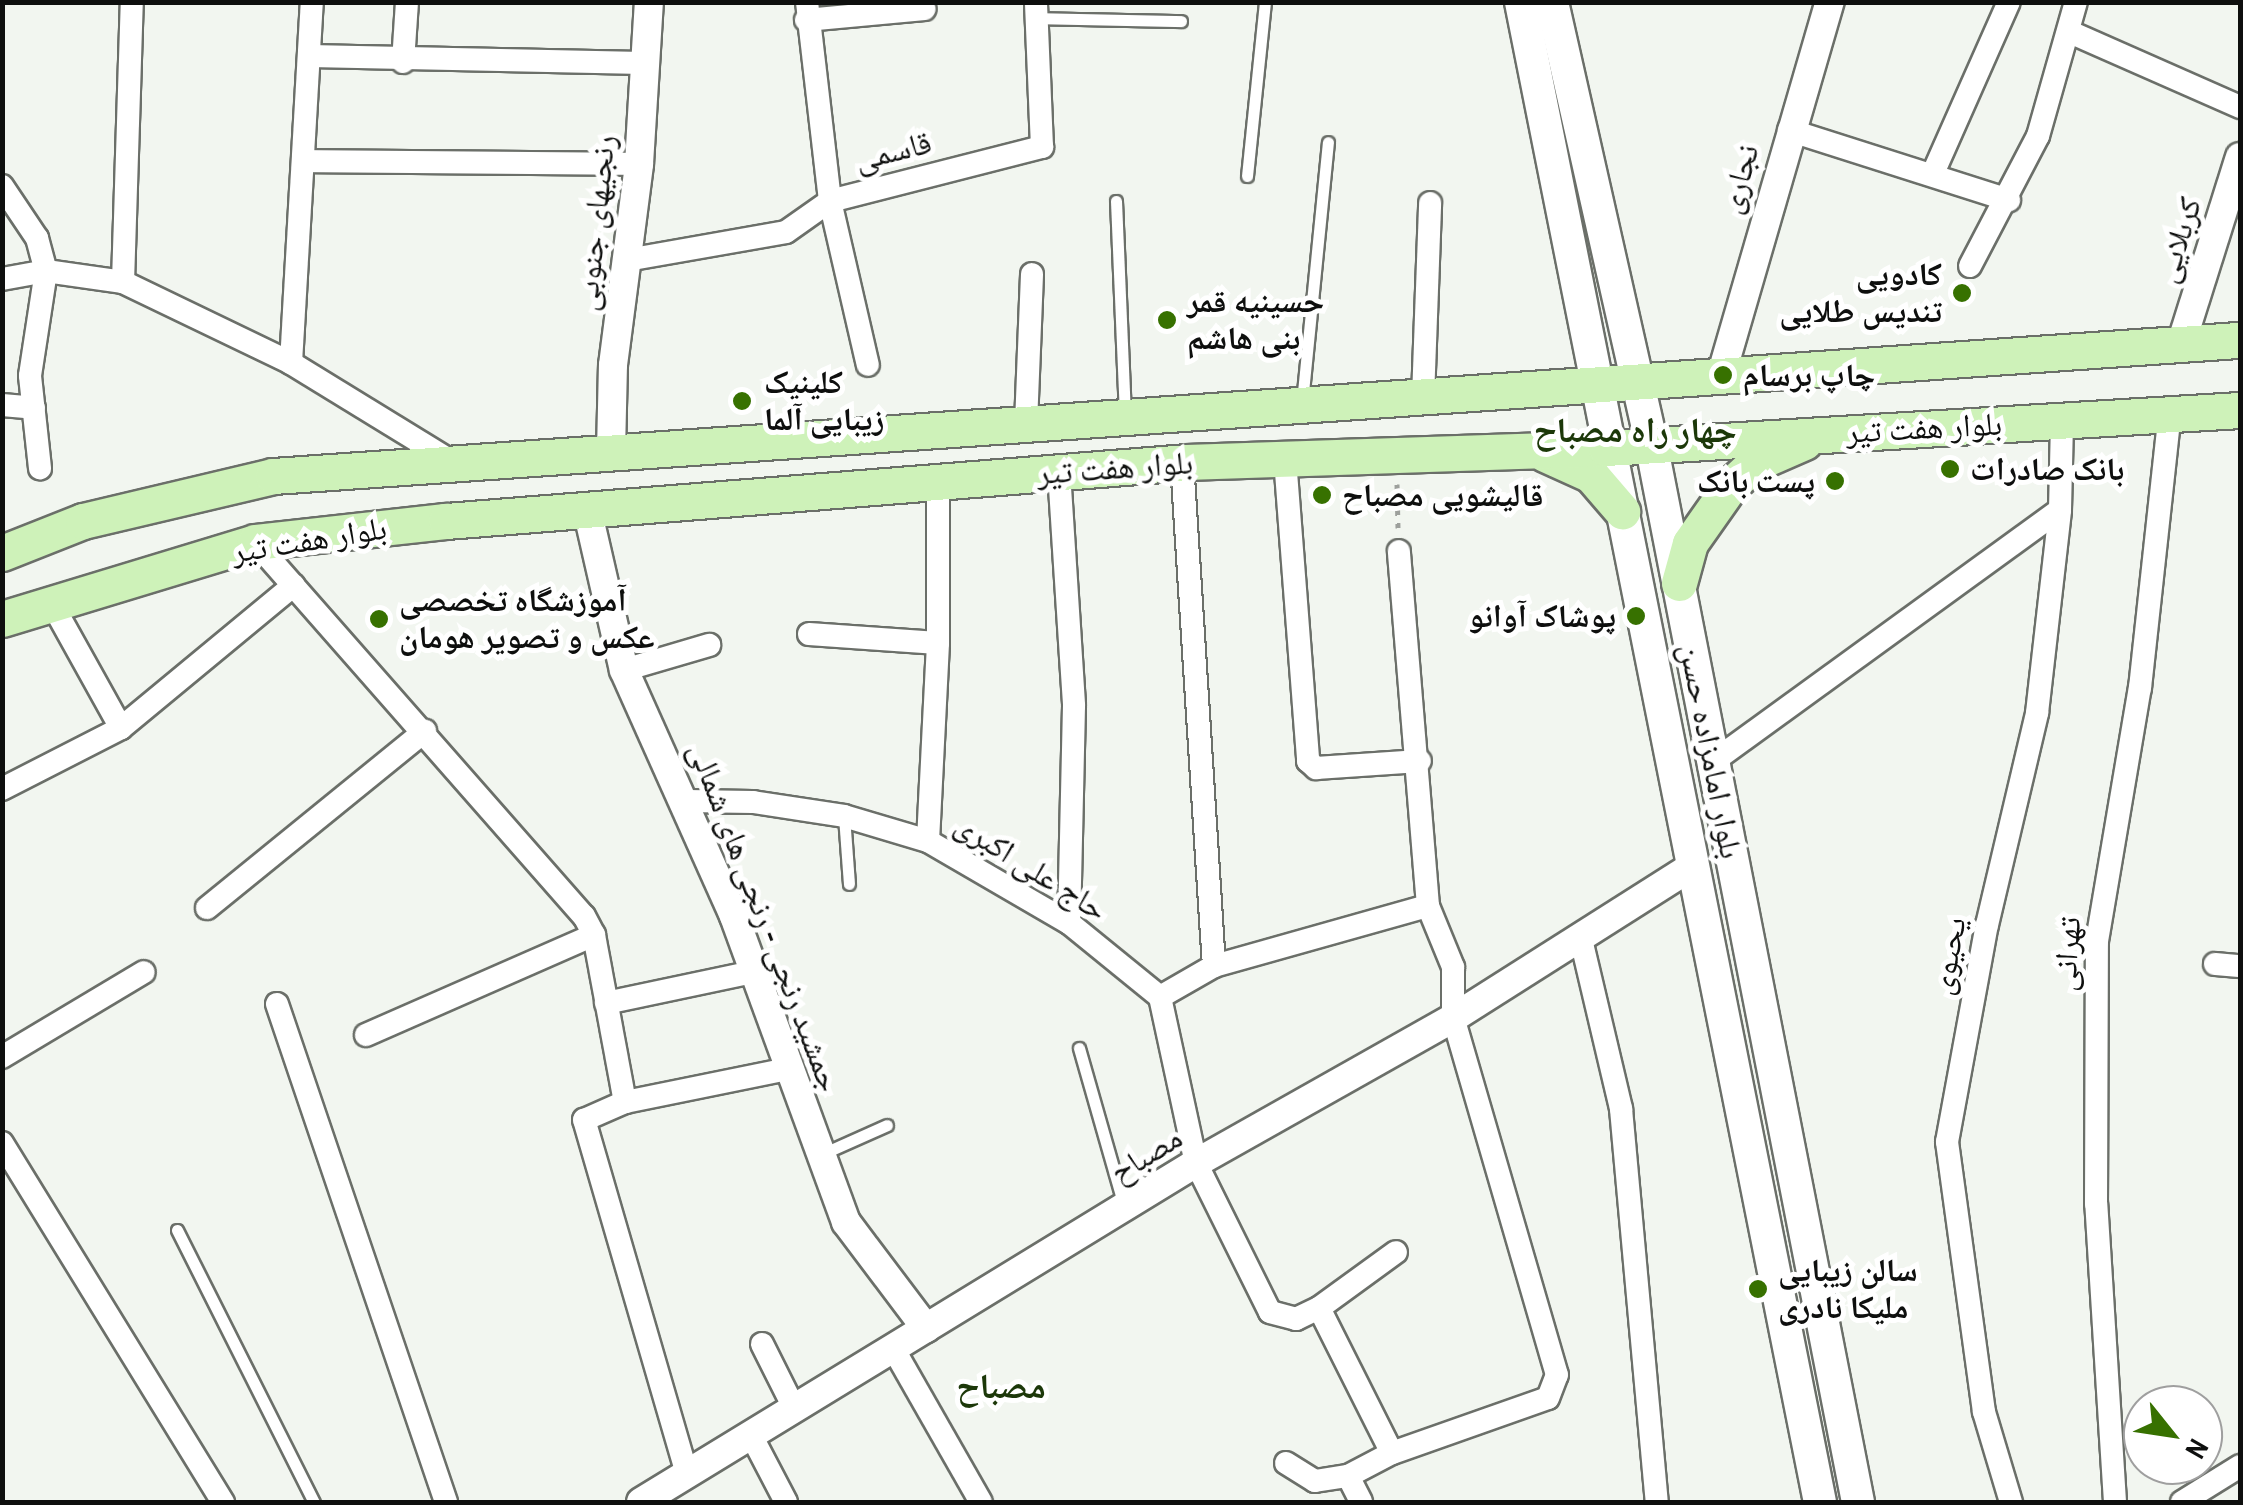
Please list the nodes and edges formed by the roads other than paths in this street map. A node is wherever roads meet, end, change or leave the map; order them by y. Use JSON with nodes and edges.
{"nodes":[{"id":1,"x":132,"y":2,"type":"edge"},
{"id":2,"x":312,"y":2,"type":"edge"},
{"id":3,"x":407,"y":2,"type":"edge"},
{"id":4,"x":649,"y":2,"type":"edge"},
{"id":5,"x":1265,"y":2,"type":"edge"},
{"id":6,"x":1521,"y":2,"type":"edge"},
{"id":7,"x":1552,"y":2,"type":"edge"},
{"id":8,"x":1830,"y":2,"type":"edge"},
{"id":9,"x":2008,"y":2,"type":"edge"},
{"id":10,"x":2076,"y":2,"type":"edge"},
{"id":11,"x":924,"y":10,"type":"dead end"},
{"id":12,"x":1036,"y":10,"type":"edge"},
{"id":13,"x":807,"y":11,"type":"edge"},
{"id":14,"x":1180,"y":22,"type":"dead end"},
{"id":15,"x":2070,"y":32,"type":"junction"},
{"id":16,"x":309,"y":56,"type":"junction"},
{"id":17,"x":403,"y":62,"type":"junction"},
{"id":18,"x":644,"y":64,"type":"junction"},
{"id":19,"x":2240,"y":107,"type":"edge"},
{"id":20,"x":1789,"y":130,"type":"junction"},
{"id":21,"x":1328,"y":142,"type":"dead end"},
{"id":22,"x":2240,"y":158,"type":"edge"},
{"id":23,"x":303,"y":161,"type":"junction"},
{"id":24,"x":640,"y":164,"type":"junction"},
{"id":25,"x":1934,"y":171,"type":"junction"},
{"id":26,"x":1247,"y":176,"type":"dead end"},
{"id":27,"x":2,"y":186,"type":"edge"},
{"id":28,"x":2009,"y":200,"type":"junction"},
{"id":29,"x":830,"y":201,"type":"junction"},
{"id":30,"x":1116,"y":201,"type":"dead end"},
{"id":31,"x":1430,"y":203,"type":"dead end"},
{"id":32,"x":627,"y":260,"type":"junction"},
{"id":33,"x":1970,"y":266,"type":"dead end"},
{"id":34,"x":46,"y":271,"type":"junction"},
{"id":35,"x":1032,"y":274,"type":"dead end"},
{"id":36,"x":2,"y":279,"type":"edge"},
{"id":37,"x":123,"y":282,"type":"junction"},
{"id":38,"x":2240,"y":340,"type":"edge"},
{"id":39,"x":2181,"y":344,"type":"junction"},
{"id":40,"x":291,"y":363,"type":"junction"},
{"id":41,"x":868,"y":365,"type":"dead end"},
{"id":42,"x":1721,"y":376,"type":"junction"},
{"id":43,"x":1634,"y":383,"type":"junction"},
{"id":44,"x":1595,"y":388,"type":"junction"},
{"id":45,"x":1423,"y":398,"type":"junction"},
{"id":46,"x":2,"y":405,"type":"edge"},
{"id":47,"x":1301,"y":406,"type":"junction"},
{"id":48,"x":34,"y":408,"type":"junction"},
{"id":49,"x":2240,"y":410,"type":"edge"},
{"id":50,"x":2170,"y":414,"type":"junction"},
{"id":51,"x":1125,"y":417,"type":"junction"},
{"id":52,"x":2062,"y":420,"type":"junction"},
{"id":53,"x":1026,"y":424,"type":"junction"},
{"id":54,"x":900,"y":432,"type":"junction"},
{"id":55,"x":1832,"y":433,"type":"junction"},
{"id":56,"x":787,"y":440,"type":"junction"},
{"id":57,"x":1651,"y":443,"type":"junction"},
{"id":58,"x":1606,"y":448,"type":"junction"},
{"id":59,"x":1535,"y":450,"type":"junction"},
{"id":60,"x":612,"y":452,"type":"junction"},
{"id":61,"x":1285,"y":458,"type":"junction"},
{"id":62,"x":1182,"y":462,"type":"junction"},
{"id":63,"x":454,"y":464,"type":"junction"},
{"id":64,"x":40,"y":468,"type":"dead end"},
{"id":65,"x":1058,"y":472,"type":"junction"},
{"id":66,"x":901,"y":484,"type":"junction"},
{"id":67,"x":938,"y":485,"type":"junction"},
{"id":68,"x":789,"y":492,"type":"junction"},
{"id":69,"x":587,"y":509,"type":"junction"},
{"id":70,"x":2060,"y":510,"type":"junction"},
{"id":71,"x":1622,"y":511,"type":"junction"},
{"id":72,"x":256,"y":542,"type":"junction"},
{"id":73,"x":1399,"y":551,"type":"road end"},
{"id":74,"x":2,"y":552,"type":"edge"},
{"id":75,"x":1678,"y":583,"type":"junction"},
{"id":76,"x":294,"y":584,"type":"junction"},
{"id":77,"x":52,"y":604,"type":"junction"},
{"id":78,"x":2,"y":619,"type":"edge"},
{"id":79,"x":809,"y":634,"type":"dead end"},
{"id":80,"x":938,"y":643,"type":"junction"},
{"id":81,"x":710,"y":645,"type":"dead end"},
{"id":82,"x":624,"y":670,"type":"junction"},
{"id":83,"x":121,"y":728,"type":"junction"},
{"id":84,"x":424,"y":731,"type":"junction"},
{"id":85,"x":1420,"y":761,"type":"junction"},
{"id":86,"x":1714,"y":762,"type":"junction"},
{"id":87,"x":2,"y":789,"type":"edge"},
{"id":88,"x":686,"y":801,"type":"junction"},
{"id":89,"x":844,"y":816,"type":"junction"},
{"id":90,"x":928,"y":841,"type":"junction"},
{"id":91,"x":1689,"y":868,"type":"junction"},
{"id":92,"x":849,"y":884,"type":"dead end"},
{"id":93,"x":1428,"y":906,"type":"junction"},
{"id":94,"x":208,"y":908,"type":"dead end"},
{"id":95,"x":1069,"y":923,"type":"junction"},
{"id":96,"x":594,"y":935,"type":"junction"},
{"id":97,"x":1580,"y":935,"type":"junction"},
{"id":98,"x":2215,"y":964,"type":"dead end"},
{"id":99,"x":1214,"y":966,"type":"junction"},
{"id":100,"x":2240,"y":966,"type":"edge"},
{"id":101,"x":144,"y":972,"type":"dead end"},
{"id":102,"x":753,"y":972,"type":"junction"},
{"id":103,"x":1160,"y":997,"type":"junction"},
{"id":104,"x":606,"y":1003,"type":"junction"},
{"id":105,"x":277,"y":1004,"type":"dead end"},
{"id":106,"x":1453,"y":1018,"type":"junction"},
{"id":107,"x":366,"y":1035,"type":"dead end"},
{"id":108,"x":1079,"y":1048,"type":"dead end"},
{"id":109,"x":2,"y":1057,"type":"edge"},
{"id":110,"x":787,"y":1069,"type":"junction"},
{"id":111,"x":625,"y":1102,"type":"junction"},
{"id":112,"x":886,"y":1125,"type":"dead end"},
{"id":113,"x":2,"y":1143,"type":"edge"},
{"id":114,"x":820,"y":1155,"type":"junction"},
{"id":115,"x":1196,"y":1163,"type":"junction"},
{"id":116,"x":1125,"y":1210,"type":"junction"},
{"id":117,"x":178,"y":1230,"type":"dead end"},
{"id":118,"x":1396,"y":1252,"type":"dead end"},
{"id":119,"x":1319,"y":1308,"type":"junction"},
{"id":120,"x":926,"y":1328,"type":"junction"},
{"id":121,"x":762,"y":1344,"type":"dead end"},
{"id":122,"x":894,"y":1348,"type":"junction"},
{"id":123,"x":794,"y":1408,"type":"junction"},
{"id":124,"x":750,"y":1435,"type":"junction"},
{"id":125,"x":1392,"y":1453,"type":"junction"},
{"id":126,"x":1286,"y":1463,"type":"dead end"},
{"id":127,"x":2240,"y":1466,"type":"edge"},
{"id":128,"x":687,"y":1474,"type":"junction"},
{"id":129,"x":1348,"y":1476,"type":"junction"},
{"id":130,"x":223,"y":1502,"type":"edge"},
{"id":131,"x":314,"y":1502,"type":"edge"},
{"id":132,"x":446,"y":1502,"type":"edge"},
{"id":133,"x":641,"y":1502,"type":"edge"},
{"id":134,"x":786,"y":1502,"type":"edge"},
{"id":135,"x":982,"y":1502,"type":"edge"},
{"id":136,"x":1361,"y":1502,"type":"edge"},
{"id":137,"x":1657,"y":1502,"type":"edge"},
{"id":138,"x":1820,"y":1502,"type":"edge"},
{"id":139,"x":1858,"y":1502,"type":"edge"},
{"id":140,"x":2010,"y":1502,"type":"edge"},
{"id":141,"x":2115,"y":1502,"type":"edge"},
{"id":142,"x":2182,"y":1502,"type":"edge"}],
"edges":[{"from":1,"to":37,"type":"street"},
{"from":2,"to":16,"type":"street"},
{"from":3,"to":17,"type":"street"},
{"from":4,"to":18,"type":"street","name":"رنجیهای جنوبی"},
{"from":5,"to":26,"type":"lane"},
{"from":6,"to":44,"type":"main road","name":"بلوار امامزاده حسن"},
{"from":7,"to":43,"type":"main road","name":"بلوار امامزاده حسن"},
{"from":8,"to":20,"type":"street","name":"نجاری"},
{"from":9,"to":25,"type":"street"},
{"from":10,"to":15,"type":"street"},
{"from":11,"to":13,"type":"street"},
{"from":12,"to":14,"type":"lane"},
{"from":12,"to":29,"type":"street","name":"قاسمی"},
{"from":13,"to":29,"type":"street"},
{"from":15,"to":19,"type":"street"},
{"from":15,"to":28,"type":"street"},
{"from":16,"to":17,"type":"street"},
{"from":16,"to":23,"type":"street"},
{"from":17,"to":18,"type":"street"},
{"from":18,"to":24,"type":"street","name":"رنجیهای جنوبی"},
{"from":20,"to":25,"type":"street"},
{"from":20,"to":42,"type":"street","name":"نجاری"},
{"from":21,"to":47,"type":"lane"},
{"from":22,"to":39,"type":"street","name":"کربلایی"},
{"from":23,"to":24,"type":"street"},
{"from":23,"to":40,"type":"street"},
{"from":24,"to":32,"type":"street","name":"رنجیهای جنوبی"},
{"from":25,"to":28,"type":"street"},
{"from":27,"to":34,"type":"street"},
{"from":28,"to":33,"type":"street"},
{"from":29,"to":32,"type":"street","name":"قاسمی"},
{"from":29,"to":41,"type":"street"},
{"from":30,"to":51,"type":"lane"},
{"from":31,"to":45,"type":"street"},
{"from":32,"to":60,"type":"street","name":"رنجیهای جنوبی"},
{"from":34,"to":36,"type":"street"},
{"from":34,"to":37,"type":"street"},
{"from":34,"to":48,"type":"street"},
{"from":35,"to":53,"type":"street"},
{"from":37,"to":40,"type":"street"},
{"from":38,"to":39,"type":"main road","name":"بلوار هفت تیر"},
{"from":39,"to":42,"type":"main road","name":"بلوار هفت تیر"},
{"from":40,"to":63,"type":"street"},
{"from":42,"to":43,"type":"main road","name":"بلوار هفت تیر"},
{"from":43,"to":44,"type":"main road","name":"بلوار هفت تیر"},
{"from":43,"to":57,"type":"main road","name":"بلوار امامزاده حسن"},
{"from":44,"to":45,"type":"main road","name":"بلوار هفت تیر"},
{"from":44,"to":58,"type":"main road","name":"بلوار امامزاده حسن"},
{"from":45,"to":47,"type":"main road","name":"بلوار هفت تیر"},
{"from":46,"to":48,"type":"street"},
{"from":47,"to":51,"type":"main road","name":"بلوار هفت تیر"},
{"from":48,"to":64,"type":"street"},
{"from":49,"to":50,"type":"main road","name":"بلوار هفت تیر"},
{"from":50,"to":52,"type":"main road","name":"بلوار هفت تیر"},
{"from":50,"to":141,"type":"street","name":"تهرانی"},
{"from":51,"to":53,"type":"main road","name":"بلوار هفت تیر"},
{"from":52,"to":55,"type":"main road","name":"بلوار هفت تیر"},
{"from":52,"to":70,"type":"street","name":"یحیوی"},
{"from":53,"to":54,"type":"main road","name":"بلوار هفت تیر"},
{"from":54,"to":56,"type":"main road","name":"بلوار هفت تیر"},
{"from":54,"to":66,"type":"main road"},
{"from":55,"to":57,"type":"main road","name":"بلوار هفت تیر"},
{"from":55,"to":75,"type":"main road"},
{"from":56,"to":60,"type":"main road","name":"بلوار هفت تیر"},
{"from":56,"to":68,"type":"main road"},
{"from":57,"to":58,"type":"main road","name":"بلوار هفت تیر"},
{"from":57,"to":75,"type":"main road","name":"بلوار امامزاده حسن"},
{"from":58,"to":59,"type":"main road","name":"بلوار هفت تیر"},
{"from":58,"to":71,"type":"main road","name":"بلوار امامزاده حسن"},
{"from":59,"to":61,"type":"main road","name":"بلوار هفت تیر"},
{"from":59,"to":71,"type":"main road"},
{"from":60,"to":63,"type":"main road","name":"بلوار هفت تیر"},
{"from":61,"to":62,"type":"main road","name":"بلوار هفت تیر"},
{"from":61,"to":85,"type":"street"},
{"from":62,"to":65,"type":"main road","name":"بلوار هفت تیر"},
{"from":62,"to":99,"type":"street"},
{"from":63,"to":74,"type":"main road","name":"بلوار هفت تیر"},
{"from":65,"to":67,"type":"main road","name":"بلوار هفت تیر"},
{"from":65,"to":95,"type":"street"},
{"from":66,"to":67,"type":"main road","name":"بلوار هفت تیر"},
{"from":66,"to":68,"type":"main road","name":"بلوار هفت تیر"},
{"from":67,"to":80,"type":"street"},
{"from":68,"to":69,"type":"main road","name":"بلوار هفت تیر"},
{"from":69,"to":72,"type":"main road","name":"بلوار هفت تیر"},
{"from":69,"to":82,"type":"street","name":"جمشید رنجی - رنجی های شمالی"},
{"from":70,"to":86,"type":"street"},
{"from":70,"to":140,"type":"street","name":"یحیوی"},
{"from":71,"to":91,"type":"main road","name":"بلوار امامزاده حسن"},
{"from":72,"to":76,"type":"street"},
{"from":72,"to":77,"type":"main road","name":"بلوار هفت تیر"},
{"from":73,"to":85,"type":"street"},
{"from":75,"to":86,"type":"main road","name":"بلوار امامزاده حسن"},
{"from":76,"to":83,"type":"street"},
{"from":76,"to":84,"type":"street"},
{"from":77,"to":78,"type":"main road","name":"بلوار هفت تیر"},
{"from":77,"to":83,"type":"street"},
{"from":79,"to":80,"type":"street"},
{"from":80,"to":90,"type":"street"},
{"from":81,"to":82,"type":"street"},
{"from":82,"to":88,"type":"street","name":"جمشید رنجی - رنجی های شمالی"},
{"from":83,"to":87,"type":"street"},
{"from":84,"to":94,"type":"street"},
{"from":84,"to":96,"type":"street"},
{"from":85,"to":93,"type":"street"},
{"from":86,"to":139,"type":"main road","name":"بلوار امامزاده حسن"},
{"from":88,"to":89,"type":"street","name":"حاج علی اکبری"},
{"from":88,"to":102,"type":"street","name":"جمشید رنجی - رنجی های شمالی"},
{"from":89,"to":90,"type":"street","name":"حاج علی اکبری"},
{"from":89,"to":92,"type":"lane"},
{"from":90,"to":95,"type":"street","name":"حاج علی اکبری"},
{"from":91,"to":97,"type":"street","name":"مصباح"},
{"from":91,"to":138,"type":"main road","name":"بلوار امامزاده حسن"},
{"from":93,"to":99,"type":"street"},
{"from":93,"to":106,"type":"street"},
{"from":95,"to":103,"type":"street","name":"حاج علی اکبری"},
{"from":96,"to":104,"type":"street"},
{"from":96,"to":107,"type":"street"},
{"from":97,"to":106,"type":"street","name":"مصباح"},
{"from":97,"to":137,"type":"street"},
{"from":98,"to":100,"type":"street"},
{"from":99,"to":103,"type":"street"},
{"from":101,"to":109,"type":"street"},
{"from":102,"to":104,"type":"street"},
{"from":102,"to":110,"type":"street","name":"جمشید رنجی - رنجی های شمالی"},
{"from":103,"to":115,"type":"street"},
{"from":104,"to":111,"type":"street"},
{"from":105,"to":132,"type":"street"},
{"from":106,"to":115,"type":"street","name":"مصباح"},
{"from":106,"to":125,"type":"street"},
{"from":108,"to":116,"type":"lane"},
{"from":110,"to":111,"type":"street"},
{"from":110,"to":114,"type":"street","name":"جمشید رنجی - رنجی های شمالی"},
{"from":111,"to":128,"type":"street"},
{"from":112,"to":114,"type":"lane"},
{"from":113,"to":130,"type":"street"},
{"from":114,"to":120,"type":"street","name":"جمشید رنجی - رنجی های شمالی"},
{"from":115,"to":116,"type":"street","name":"مصباح"},
{"from":115,"to":119,"type":"street"},
{"from":116,"to":120,"type":"street","name":"مصباح"},
{"from":117,"to":131,"type":"lane"},
{"from":118,"to":119,"type":"street"},
{"from":119,"to":125,"type":"street"},
{"from":120,"to":122,"type":"street","name":"مصباح"},
{"from":121,"to":123,"type":"street"},
{"from":122,"to":123,"type":"street","name":"مصباح"},
{"from":122,"to":135,"type":"street"},
{"from":123,"to":124,"type":"street","name":"مصباح"},
{"from":124,"to":128,"type":"street","name":"مصباح"},
{"from":124,"to":134,"type":"street"},
{"from":125,"to":129,"type":"street"},
{"from":126,"to":129,"type":"street"},
{"from":127,"to":142,"type":"street"},
{"from":128,"to":133,"type":"street","name":"مصباح"},
{"from":129,"to":136,"type":"street"}]}
